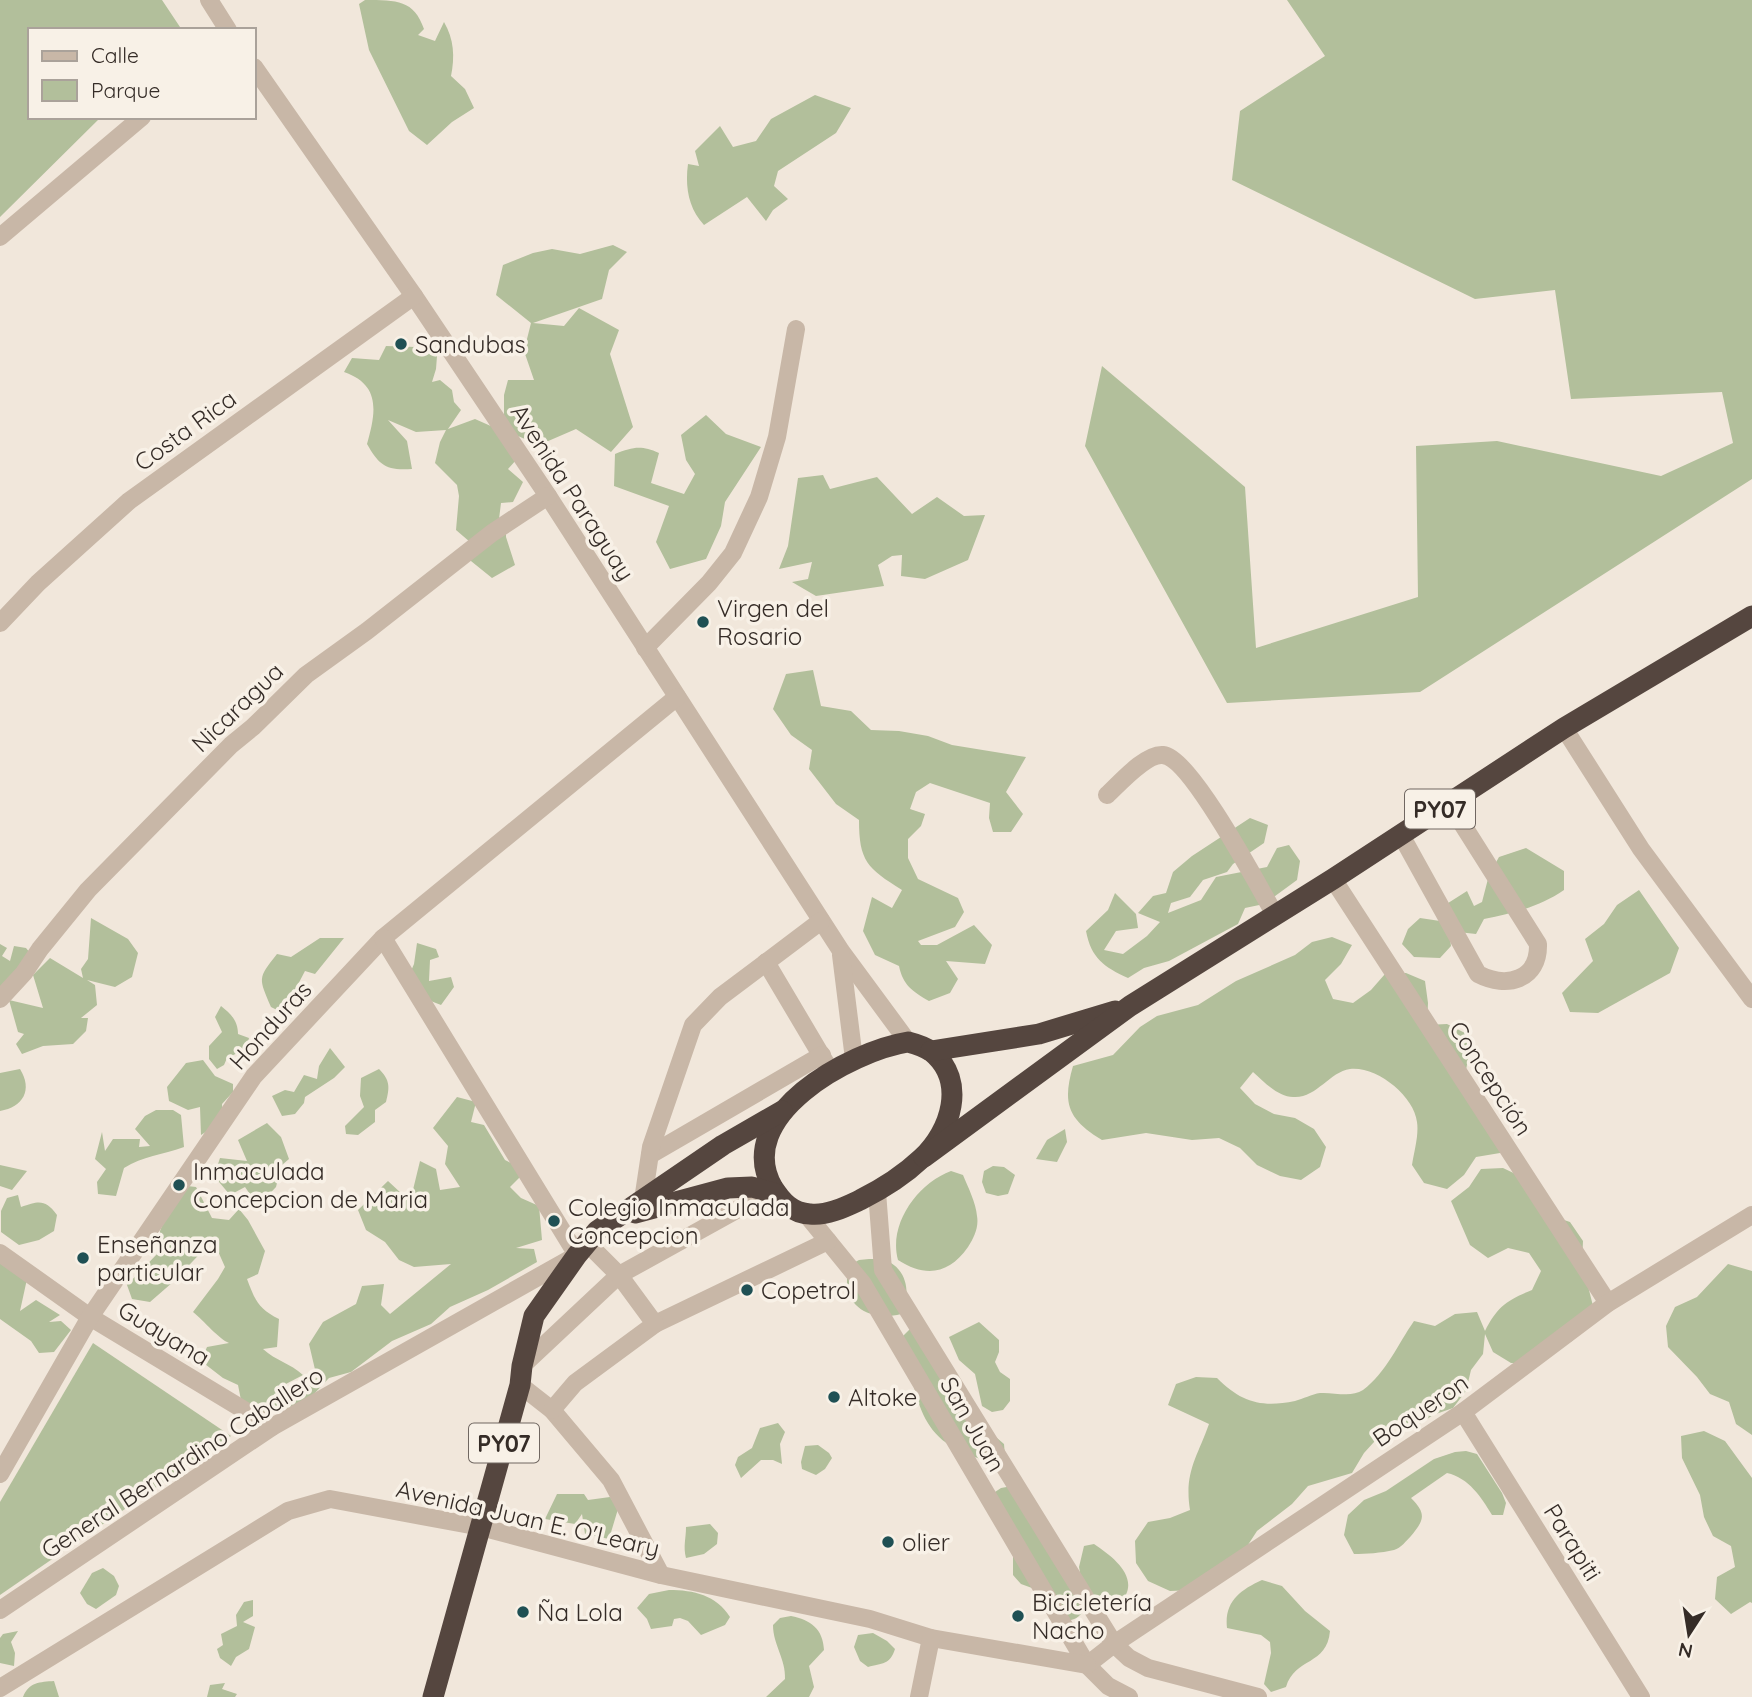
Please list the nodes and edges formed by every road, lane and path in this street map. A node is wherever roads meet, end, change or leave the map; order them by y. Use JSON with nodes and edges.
{"nodes":[{"id":1,"x":209,"y":0,"type":"edge"},
{"id":2,"x":227,"y":28,"type":"edge"},
{"id":3,"x":256,"y":70,"type":"edge"},
{"id":4,"x":140,"y":119,"type":"edge"},
{"id":5,"x":0,"y":236,"type":"edge"},
{"id":6,"x":414,"y":296,"type":"junction"},
{"id":7,"x":796,"y":329,"type":"dead end"},
{"id":8,"x":548,"y":496,"type":"junction"},
{"id":9,"x":1752,"y":617,"type":"edge"},
{"id":10,"x":0,"y":623,"type":"edge"},
{"id":11,"x":645,"y":648,"type":"junction"},
{"id":12,"x":677,"y":697,"type":"junction"},
{"id":13,"x":1564,"y":728,"type":"junction"},
{"id":14,"x":1107,"y":795,"type":"dead end"},
{"id":15,"x":1449,"y":803,"type":"junction"},
{"id":16,"x":1401,"y":835,"type":"junction"},
{"id":17,"x":1333,"y":879,"type":"junction"},
{"id":18,"x":1275,"y":915,"type":"junction"},
{"id":19,"x":821,"y":921,"type":"junction"},
{"id":20,"x":383,"y":938,"type":"junction"},
{"id":21,"x":841,"y":951,"type":"junction"},
{"id":22,"x":766,"y":962,"type":"junction"},
{"id":23,"x":0,"y":999,"type":"edge"},
{"id":24,"x":1752,"y":999,"type":"edge"},
{"id":25,"x":1130,"y":1006,"type":"junction"},
{"id":26,"x":908,"y":1042,"type":"junction"},
{"id":27,"x":931,"y":1051,"type":"junction"},
{"id":28,"x":854,"y":1059,"type":"junction"},
{"id":29,"x":826,"y":1063,"type":"junction"},
{"id":30,"x":782,"y":1111,"type":"junction"},
{"id":31,"x":650,"y":1155,"type":"junction"},
{"id":32,"x":923,"y":1157,"type":"junction"},
{"id":33,"x":877,"y":1192,"type":"junction"},
{"id":34,"x":773,"y":1193,"type":"junction"},
{"id":35,"x":643,"y":1200,"type":"junction"},
{"id":36,"x":806,"y":1214,"type":"junction"},
{"id":37,"x":1752,"y":1215,"type":"edge"},
{"id":38,"x":619,"y":1217,"type":"junction"},
{"id":39,"x":828,"y":1241,"type":"junction"},
{"id":40,"x":582,"y":1249,"type":"junction"},
{"id":41,"x":0,"y":1253,"type":"edge"},
{"id":42,"x":618,"y":1276,"type":"junction"},
{"id":43,"x":1608,"y":1303,"type":"junction"},
{"id":44,"x":90,"y":1317,"type":"junction"},
{"id":45,"x":656,"y":1324,"type":"junction"},
{"id":46,"x":521,"y":1376,"type":"junction"},
{"id":47,"x":552,"y":1410,"type":"junction"},
{"id":48,"x":1463,"y":1412,"type":"junction"},
{"id":49,"x":272,"y":1427,"type":"junction"},
{"id":50,"x":0,"y":1474,"type":"edge"},
{"id":51,"x":481,"y":1527,"type":"junction"},
{"id":52,"x":661,"y":1575,"type":"junction"},
{"id":53,"x":0,"y":1610,"type":"edge"},
{"id":54,"x":931,"y":1638,"type":"junction"},
{"id":55,"x":1114,"y":1644,"type":"junction"},
{"id":56,"x":1087,"y":1665,"type":"junction"},
{"id":57,"x":0,"y":1688,"type":"edge"},
{"id":58,"x":433,"y":1697,"type":"edge"},
{"id":59,"x":919,"y":1697,"type":"edge"},
{"id":60,"x":1129,"y":1697,"type":"edge"},
{"id":61,"x":1258,"y":1697,"type":"edge"},
{"id":62,"x":1640,"y":1697,"type":"edge"}],
"edges":[{"from":1,"to":2,"type":"street"},
{"from":3,"to":6,"type":"street","name":"Avenida Paraguay"},
{"from":4,"to":5,"type":"street"},
{"from":6,"to":8,"type":"street","name":"Avenida Paraguay"},
{"from":6,"to":10,"type":"street","name":"Costa Rica"},
{"from":7,"to":11,"type":"street"},
{"from":8,"to":11,"type":"street","name":"Avenida Paraguay"},
{"from":8,"to":23,"type":"street","name":"Nicaragua"},
{"from":9,"to":13,"type":"highway","number":"PY07"},
{"from":11,"to":12,"type":"street","name":"Avenida Paraguay"},
{"from":12,"to":19,"type":"street","name":"Avenida Paraguay"},
{"from":12,"to":20,"type":"street","name":"Honduras"},
{"from":13,"to":15,"type":"highway","number":"PY07"},
{"from":13,"to":24,"type":"street"},
{"from":14,"to":18,"type":"street"},
{"from":15,"to":16,"type":"highway","number":"PY07"},
{"from":15,"to":16,"type":"street"},
{"from":16,"to":17,"type":"highway","number":"PY07"},
{"from":17,"to":18,"type":"highway","number":"PY07"},
{"from":17,"to":43,"type":"street","name":"Concepción"},
{"from":18,"to":25,"type":"highway","number":"PY07"},
{"from":19,"to":21,"type":"street","name":"Avenida Paraguay"},
{"from":19,"to":22,"type":"street"},
{"from":20,"to":40,"type":"street"},
{"from":20,"to":44,"type":"street","name":"Honduras"},
{"from":21,"to":26,"type":"street","name":"Avenida Paraguay"},
{"from":21,"to":28,"type":"street"},
{"from":22,"to":29,"type":"street"},
{"from":22,"to":31,"type":"street"},
{"from":25,"to":27,"type":"highway","number":"PY07"},
{"from":25,"to":32,"type":"highway","number":"PY07"},
{"from":26,"to":27,"type":"highway"},
{"from":26,"to":28,"type":"highway","number":"PY07"},
{"from":27,"to":32,"type":"highway","number":"PY07"},
{"from":28,"to":29,"type":"highway","number":"PY07"},
{"from":29,"to":30,"type":"highway","number":"PY07"},
{"from":29,"to":31,"type":"street"},
{"from":30,"to":34,"type":"highway","number":"PY07"},
{"from":30,"to":35,"type":"highway","number":"PY07"},
{"from":31,"to":35,"type":"street"},
{"from":32,"to":33,"type":"highway","number":"PY07"},
{"from":33,"to":36,"type":"highway","number":"PY07"},
{"from":33,"to":55,"type":"street","name":"San Juan"},
{"from":34,"to":36,"type":"highway","number":"PY07"},
{"from":34,"to":38,"type":"highway","number":"PY07"},
{"from":34,"to":42,"type":"street"},
{"from":35,"to":38,"type":"highway","number":"PY07"},
{"from":36,"to":39,"type":"street","name":"San Juan"},
{"from":37,"to":43,"type":"street","name":"Boqueron"},
{"from":38,"to":40,"type":"highway","number":"PY07"},
{"from":39,"to":45,"type":"street"},
{"from":39,"to":56,"type":"street","name":"San Juan"},
{"from":40,"to":42,"type":"street"},
{"from":40,"to":46,"type":"highway","number":"PY07"},
{"from":40,"to":49,"type":"street","name":"General Bernardino Caballero"},
{"from":41,"to":44,"type":"street","name":"Guayana"},
{"from":42,"to":45,"type":"street"},
{"from":42,"to":46,"type":"street"},
{"from":43,"to":48,"type":"street","name":"Boqueron"},
{"from":44,"to":49,"type":"street","name":"Guayana"},
{"from":44,"to":50,"type":"street","name":"Honduras"},
{"from":45,"to":47,"type":"street"},
{"from":46,"to":47,"type":"street"},
{"from":46,"to":51,"type":"highway","number":"PY07"},
{"from":47,"to":52,"type":"street"},
{"from":48,"to":55,"type":"street","name":"Boqueron"},
{"from":48,"to":62,"type":"street","name":"Parapiti"},
{"from":49,"to":53,"type":"street","name":"General Bernardino Caballero"},
{"from":51,"to":52,"type":"street","name":"Avenida Juan E. O'Leary"},
{"from":51,"to":57,"type":"street","name":"Avenida Juan E. O'Leary"},
{"from":51,"to":58,"type":"highway","number":"PY07"},
{"from":52,"to":54,"type":"street","name":"Avenida Juan E. O'Leary"},
{"from":54,"to":56,"type":"street","name":"Avenida Juan E. O'Leary"},
{"from":54,"to":59,"type":"street"},
{"from":55,"to":56,"type":"street","name":"Boqueron"},
{"from":55,"to":61,"type":"street"},
{"from":56,"to":60,"type":"street","name":"San Juan"}]}
